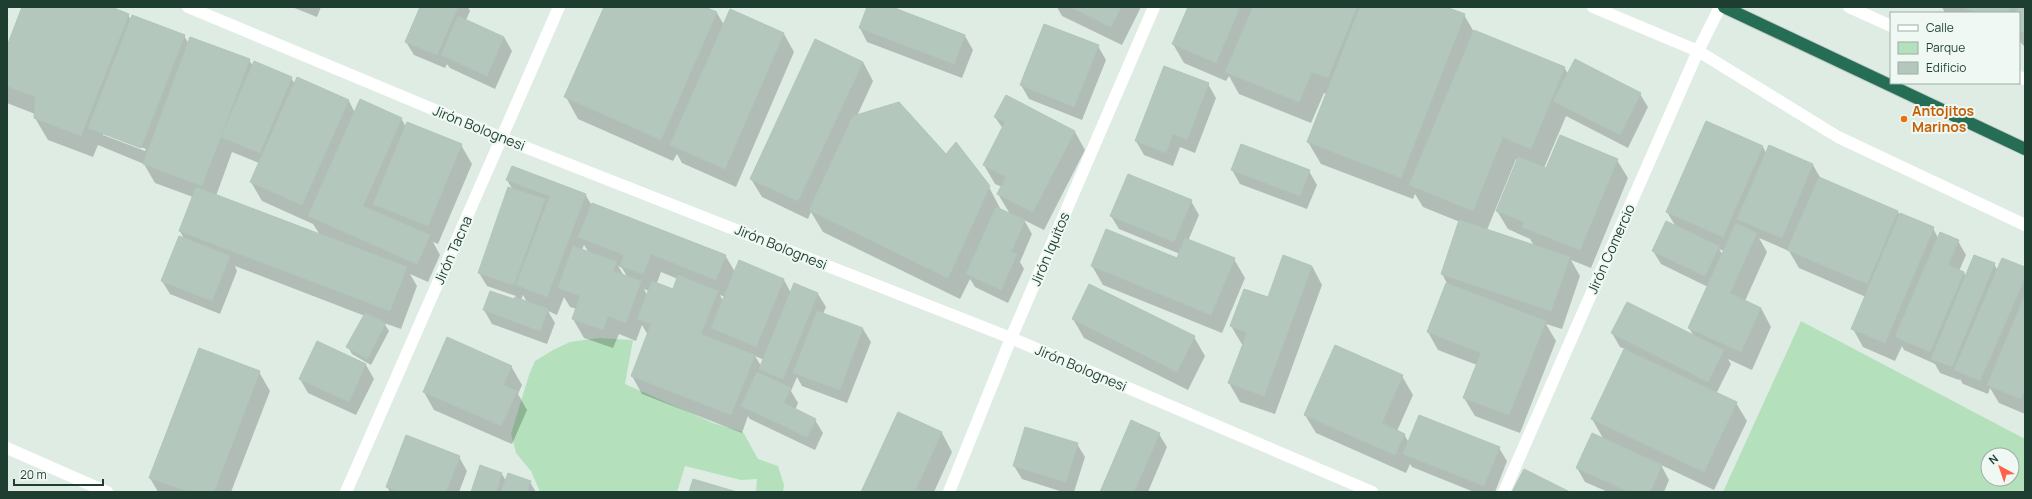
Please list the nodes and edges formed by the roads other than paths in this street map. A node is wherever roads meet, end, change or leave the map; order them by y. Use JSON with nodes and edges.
{"nodes":[{"id":1,"x":188,"y":7,"type":"edge"},
{"id":2,"x":559,"y":7,"type":"edge"},
{"id":3,"x":1154,"y":7,"type":"edge"},
{"id":4,"x":1593,"y":7,"type":"edge"},
{"id":5,"x":1720,"y":7,"type":"edge"},
{"id":6,"x":1724,"y":7,"type":"edge"},
{"id":7,"x":1849,"y":7,"type":"edge"},
{"id":8,"x":1890,"y":26,"type":"edge"},
{"id":9,"x":1698,"y":51,"type":"junction"},
{"id":10,"x":502,"y":138,"type":"junction"},
{"id":11,"x":2025,"y":149,"type":"edge"},
{"id":12,"x":2025,"y":225,"type":"edge"},
{"id":13,"x":1011,"y":338,"type":"junction"},
{"id":14,"x":7,"y":448,"type":"edge"},
{"id":15,"x":107,"y":492,"type":"edge"},
{"id":16,"x":346,"y":492,"type":"edge"},
{"id":17,"x":949,"y":492,"type":"edge"},
{"id":18,"x":1372,"y":492,"type":"edge"},
{"id":19,"x":1504,"y":492,"type":"edge"}],
"edges":[{"from":1,"to":10,"type":"street","name":"Jirón Bolognesi"},
{"from":2,"to":10,"type":"street","name":"Jirón Tacna"},
{"from":3,"to":13,"type":"street","name":"Jirón Iquitos"},
{"from":4,"to":9,"type":"street"},
{"from":5,"to":9,"type":"street","name":"Jirón Comercio"},
{"from":6,"to":11,"type":"highway"},
{"from":7,"to":8,"type":"street"},
{"from":9,"to":12,"type":"street"},
{"from":9,"to":19,"type":"street","name":"Jirón Comercio"},
{"from":10,"to":13,"type":"street","name":"Jirón Bolognesi"},
{"from":10,"to":16,"type":"street","name":"Jirón Tacna"},
{"from":13,"to":17,"type":"street","name":"Jirón Iquitos"},
{"from":13,"to":18,"type":"street","name":"Jirón Bolognesi"},
{"from":14,"to":15,"type":"street"}]}
